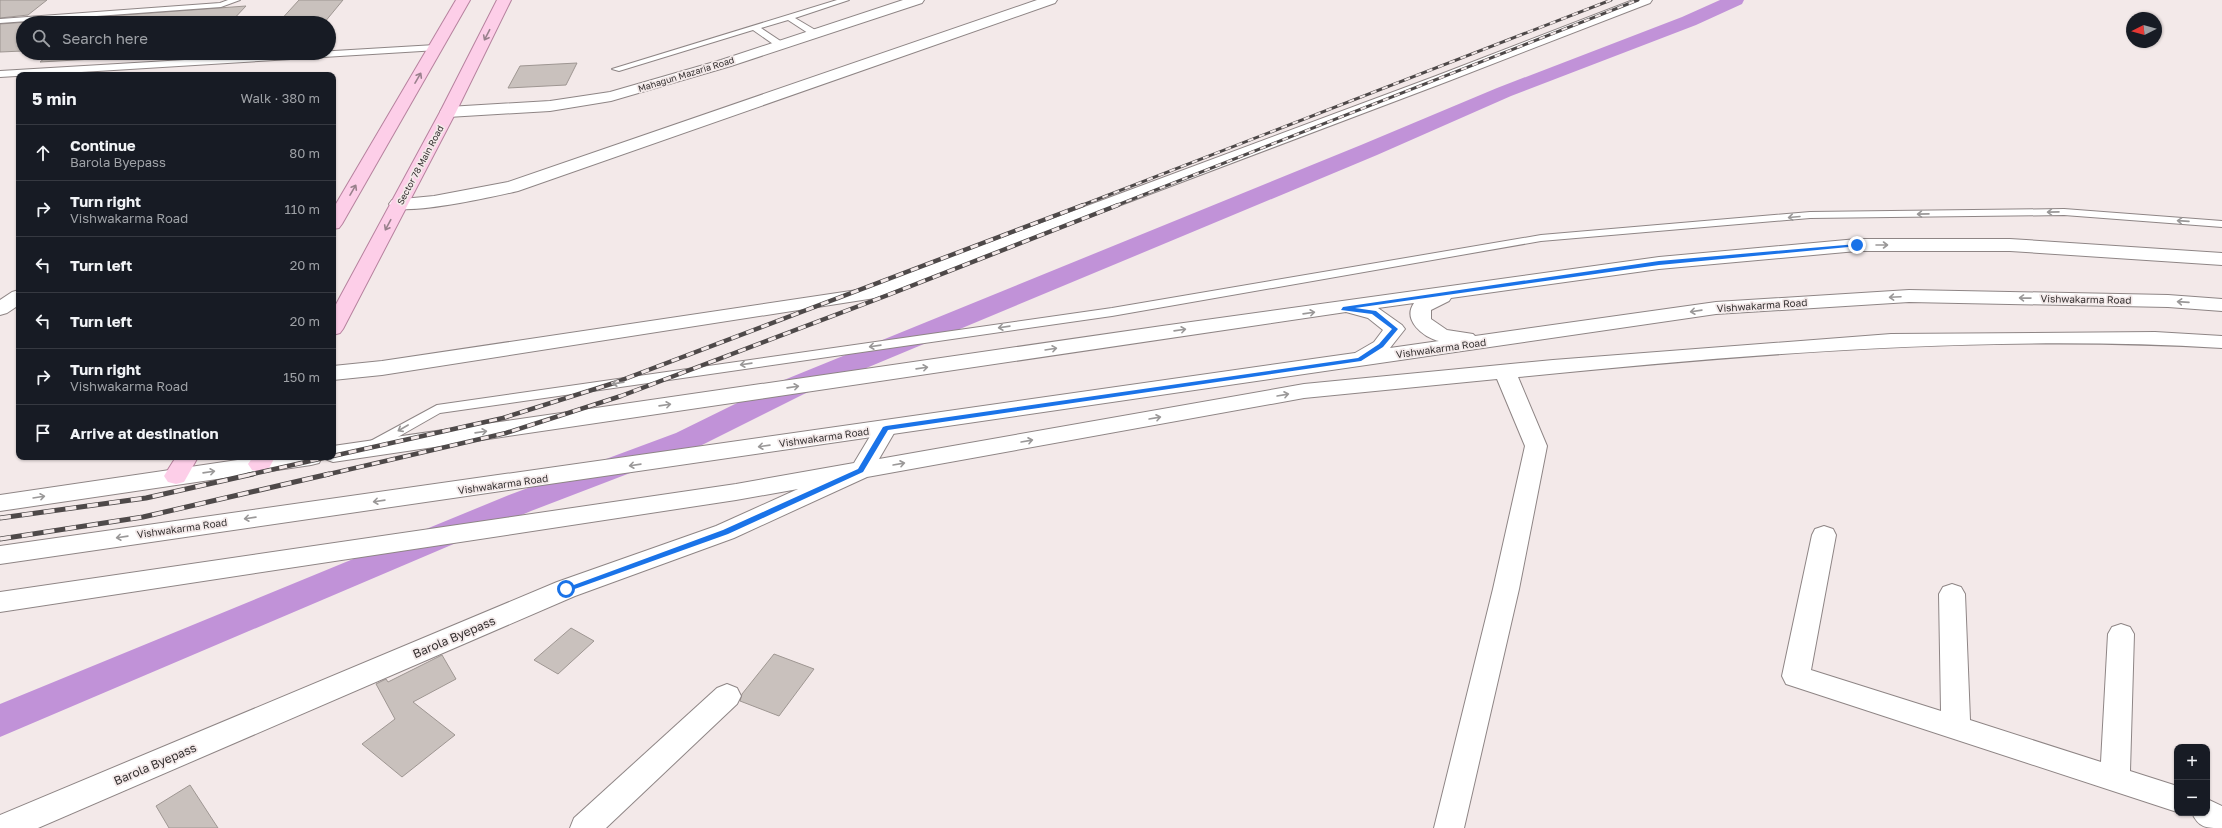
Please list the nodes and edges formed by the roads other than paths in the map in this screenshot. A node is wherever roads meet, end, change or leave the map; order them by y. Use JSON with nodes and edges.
{"nodes":[{"id":1,"x":236,"y":0,"type":"edge"},
{"id":2,"x":463,"y":0,"type":"edge"},
{"id":3,"x":504,"y":0,"type":"edge"},
{"id":4,"x":845,"y":0,"type":"edge"},
{"id":5,"x":917,"y":0,"type":"edge"},
{"id":6,"x":1050,"y":0,"type":"edge"},
{"id":7,"x":1645,"y":0,"type":"edge"},
{"id":8,"x":69,"y":16,"type":"edge"},
{"id":9,"x":789,"y":17,"type":"junction"},
{"id":10,"x":16,"y":20,"type":"edge"},
{"id":11,"x":0,"y":21,"type":"edge"},
{"id":12,"x":754,"y":27,"type":"junction"},
{"id":13,"x":814,"y":33,"type":"junction"},
{"id":14,"x":779,"y":44,"type":"junction"},
{"id":15,"x":435,"y":48,"type":"junction"},
{"id":16,"x":336,"y":54,"type":"edge"},
{"id":17,"x":234,"y":60,"type":"edge"},
{"id":18,"x":616,"y":69,"type":"dead end"},
{"id":19,"x":33,"y":72,"type":"edge"},
{"id":20,"x":16,"y":73,"type":"edge"},
{"id":21,"x":0,"y":74,"type":"edge"},
{"id":22,"x":448,"y":112,"type":"junction"},
{"id":23,"x":398,"y":204,"type":"junction"},
{"id":24,"x":336,"y":219,"type":"edge"},
{"id":25,"x":2222,"y":224,"type":"edge"},
{"id":26,"x":2222,"y":259,"type":"edge"},
{"id":27,"x":1449,"y":293,"type":"junction"},
{"id":28,"x":16,"y":298,"type":"edge"},
{"id":29,"x":2222,"y":305,"type":"edge"},
{"id":30,"x":0,"y":308,"type":"edge"},
{"id":31,"x":1343,"y":308,"type":"junction"},
{"id":32,"x":336,"y":323,"type":"edge"},
{"id":33,"x":1487,"y":341,"type":"junction"},
{"id":34,"x":2222,"y":342,"type":"edge"},
{"id":35,"x":1359,"y":360,"type":"junction"},
{"id":36,"x":1504,"y":372,"type":"junction"},
{"id":37,"x":336,"y":373,"type":"edge"},
{"id":38,"x":886,"y":428,"type":"junction"},
{"id":39,"x":366,"y":449,"type":"junction"},
{"id":40,"x":336,"y":454,"type":"edge"},
{"id":41,"x":274,"y":460,"type":"edge"},
{"id":42,"x":262,"y":461,"type":"edge"},
{"id":43,"x":181,"y":467,"type":"edge"},
{"id":44,"x":861,"y":470,"type":"junction"},
{"id":45,"x":0,"y":503,"type":"edge"},
{"id":46,"x":1824,"y":535,"type":"dead end"},
{"id":47,"x":0,"y":555,"type":"edge"},
{"id":48,"x":1952,"y":594,"type":"dead end"},
{"id":49,"x":0,"y":602,"type":"edge"},
{"id":50,"x":2121,"y":634,"type":"dead end"},
{"id":51,"x":727,"y":696,"type":"dead end"},
{"id":52,"x":1956,"y":728,"type":"junction"},
{"id":53,"x":2115,"y":779,"type":"junction"},
{"id":54,"x":2174,"y":797,"type":"edge"},
{"id":55,"x":2210,"y":815,"type":"edge"},
{"id":56,"x":2222,"y":821,"type":"edge"},
{"id":57,"x":4,"y":828,"type":"edge"},
{"id":58,"x":585,"y":828,"type":"edge"},
{"id":59,"x":1449,"y":828,"type":"edge"}],
"edges":[{"from":1,"to":8,"type":"lane"},
{"from":2,"to":15,"type":"main road"},
{"from":3,"to":22,"type":"main road","name":"Sector 78 Main Road","one_way":true},
{"from":4,"to":9,"type":"lane"},
{"from":5,"to":13,"type":"street","name":"Mahagun Mazaria Road"},
{"from":6,"to":23,"type":"street"},
{"from":7,"to":37,"type":"street"},
{"from":9,"to":12,"type":"lane"},
{"from":9,"to":13,"type":"lane"},
{"from":10,"to":11,"type":"lane"},
{"from":12,"to":14,"type":"lane"},
{"from":12,"to":18,"type":"lane"},
{"from":13,"to":14,"type":"street","name":"Mahagun Mazaria Road"},
{"from":14,"to":22,"type":"street","name":"Mahagun Mazaria Road"},
{"from":15,"to":16,"type":"lane"},
{"from":24,"to":15,"type":"main road","one_way":true},
{"from":17,"to":19,"type":"lane"},
{"from":20,"to":21,"type":"lane"},
{"from":22,"to":23,"type":"main road","name":"Sector 78 Main Road"},
{"from":23,"to":32,"type":"main road","name":"Sector 78 Main Road","one_way":true},
{"from":25,"to":39,"type":"lane","one_way":true},
{"from":27,"to":26,"type":"street","one_way":true},
{"from":27,"to":31,"type":"street"},
{"from":27,"to":33,"type":"street"},
{"from":28,"to":30,"type":"street"},
{"from":29,"to":33,"type":"street","name":"Vishwakarma Road","one_way":true},
{"from":31,"to":35,"type":"street"},
{"from":39,"to":31,"type":"street","one_way":true},
{"from":33,"to":35,"type":"street","name":"Vishwakarma Road"},
{"from":34,"to":36,"type":"street"},
{"from":35,"to":38,"type":"street","name":"Vishwakarma Road"},
{"from":44,"to":36,"type":"street","one_way":true},
{"from":36,"to":59,"type":"street"},
{"from":38,"to":44,"type":"street"},
{"from":38,"to":47,"type":"street","name":"Vishwakarma Road","one_way":true},
{"from":39,"to":40,"type":"street"},
{"from":41,"to":42,"type":"street"},
{"from":43,"to":42,"type":"street","one_way":true},
{"from":45,"to":43,"type":"street","one_way":true},
{"from":44,"to":49,"type":"street"},
{"from":44,"to":57,"type":"street","name":"Barola Byepass"},
{"from":46,"to":52,"type":"street"},
{"from":48,"to":52,"type":"street"},
{"from":50,"to":53,"type":"street"},
{"from":51,"to":58,"type":"street"},
{"from":52,"to":53,"type":"street"},
{"from":53,"to":54,"type":"street"},
{"from":55,"to":56,"type":"street"}]}
